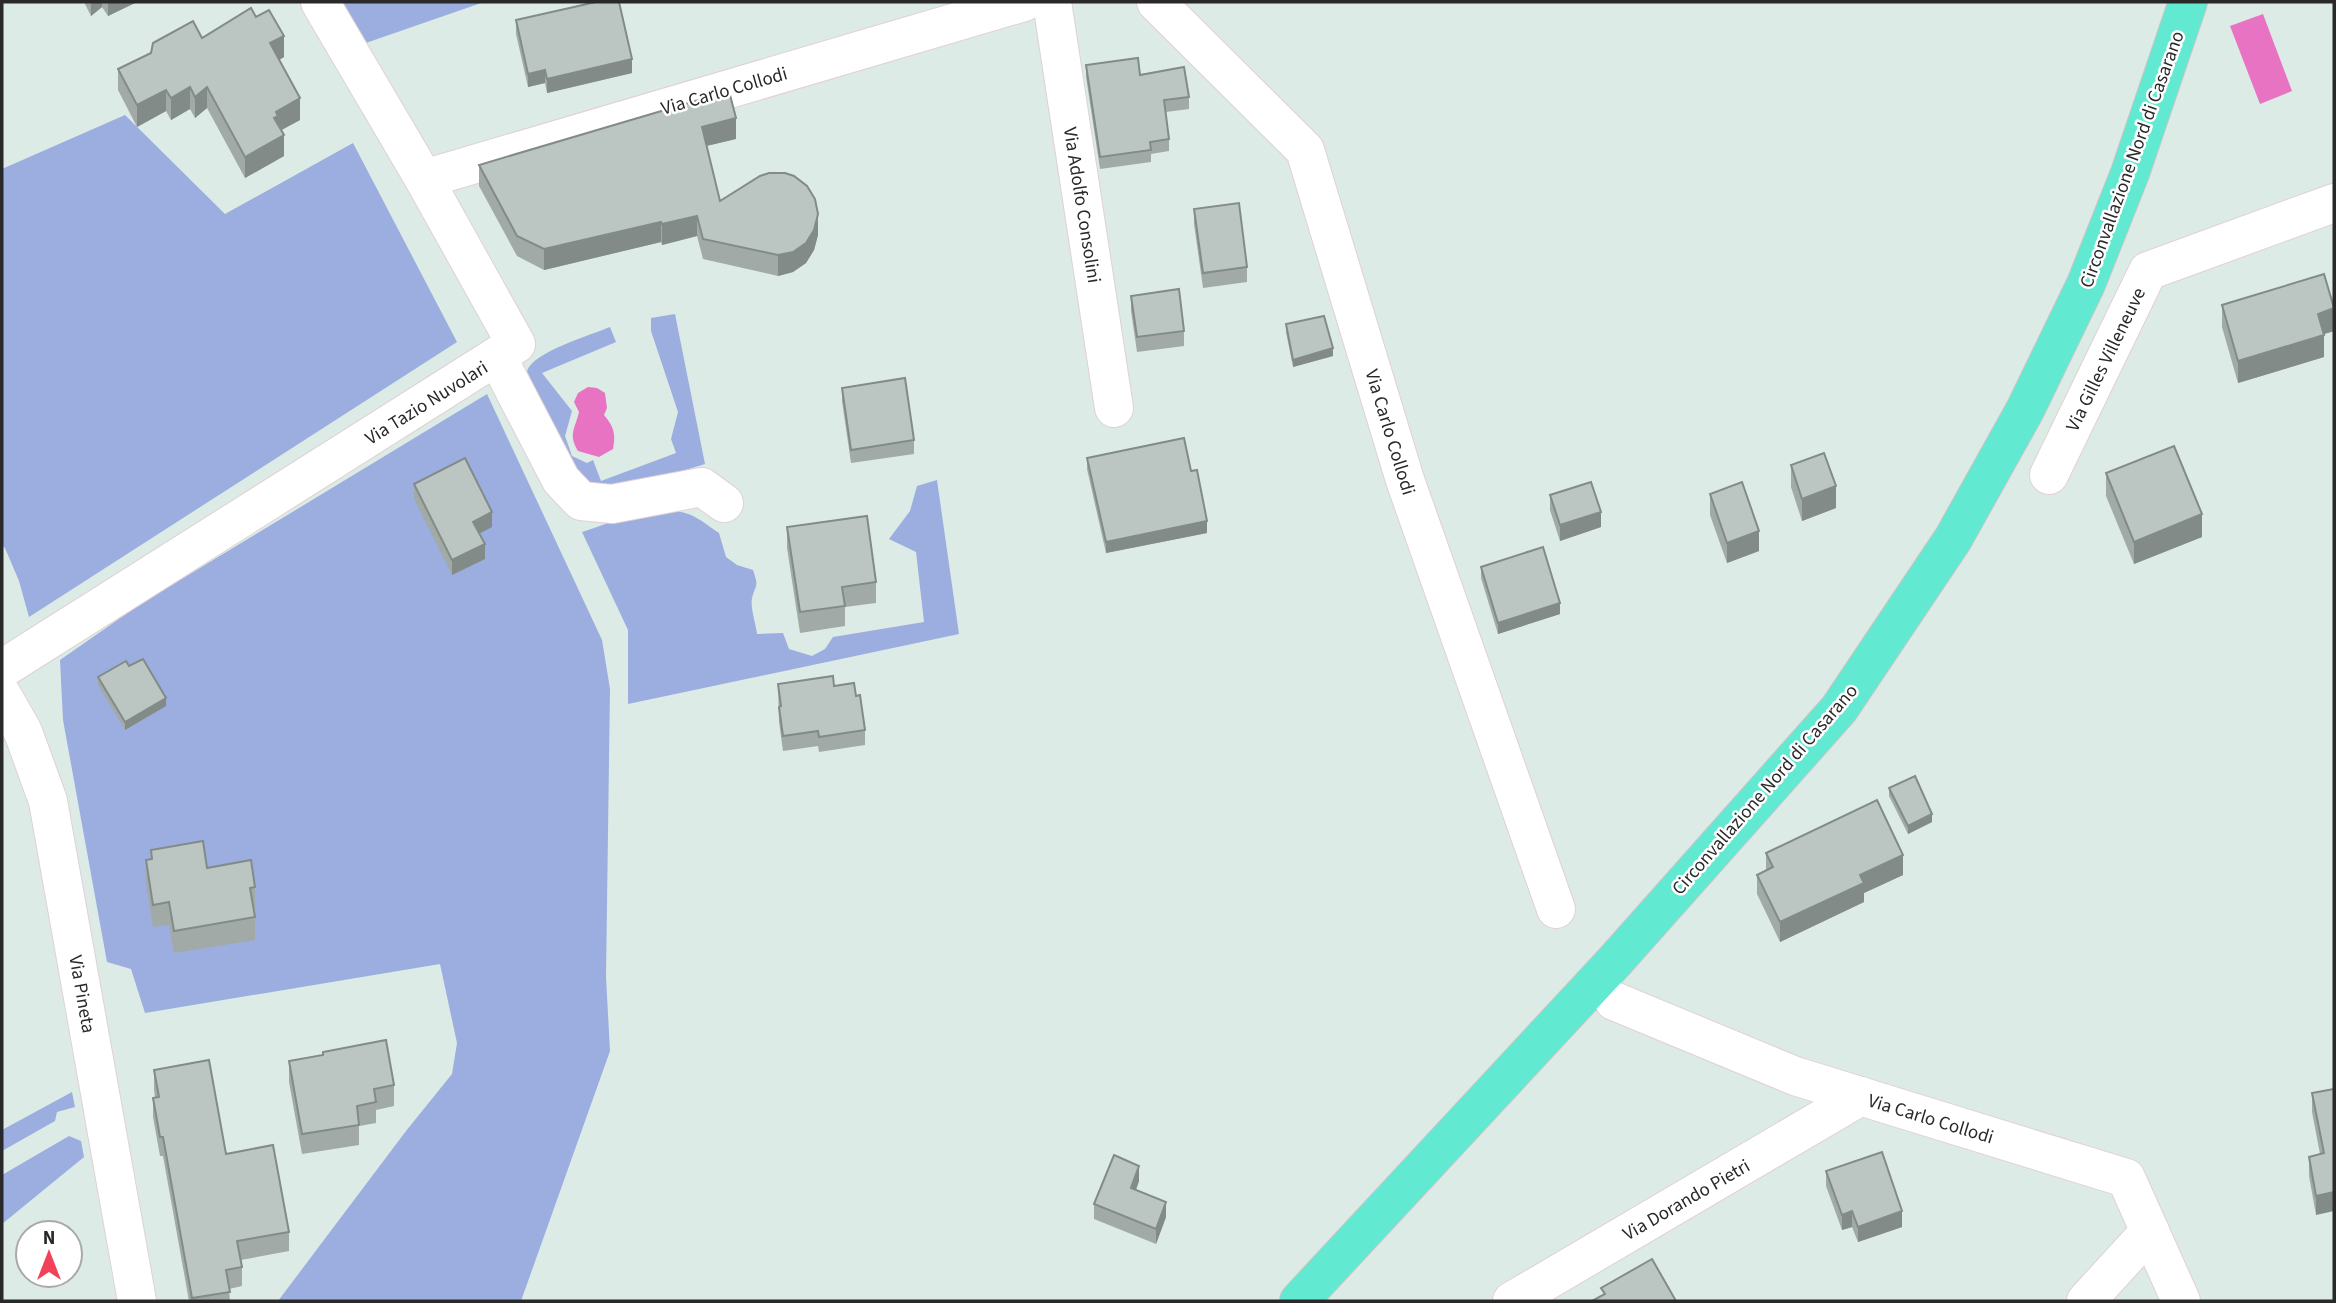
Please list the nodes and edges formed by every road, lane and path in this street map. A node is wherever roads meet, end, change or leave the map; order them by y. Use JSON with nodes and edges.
{"nodes":[{"id":1,"x":320,"y":2,"type":"edge"},
{"id":2,"x":1024,"y":2,"type":"edge"},
{"id":3,"x":1052,"y":2,"type":"edge"},
{"id":4,"x":1156,"y":2,"type":"edge"},
{"id":5,"x":2188,"y":2,"type":"edge"},
{"id":6,"x":424,"y":179,"type":"junction"},
{"id":7,"x":2334,"y":203,"type":"edge"},
{"id":8,"x":497,"y":357,"type":"junction"},
{"id":9,"x":1114,"y":408,"type":"dead end"},
{"id":10,"x":2049,"y":475,"type":"dead end"},
{"id":11,"x":724,"y":503,"type":"dead end"},
{"id":12,"x":2,"y":669,"type":"edge"},
{"id":13,"x":2,"y":695,"type":"edge"},
{"id":14,"x":1556,"y":909,"type":"dead end"},
{"id":15,"x":1615,"y":1001,"type":"dead end"},
{"id":16,"x":1861,"y":1096,"type":"junction"},
{"id":17,"x":2150,"y":1231,"type":"junction"},
{"id":18,"x":137,"y":1301,"type":"edge"},
{"id":19,"x":1299,"y":1301,"type":"edge"},
{"id":20,"x":1512,"y":1301,"type":"edge"},
{"id":21,"x":2087,"y":1301,"type":"edge"},
{"id":22,"x":2181,"y":1301,"type":"edge"}],
"edges":[{"from":1,"to":6,"type":"street","name":"Via Tazio Nuvolari"},
{"from":2,"to":6,"type":"street","name":"Via Carlo Collodi"},
{"from":3,"to":9,"type":"street","name":"Via Adolfo Consolini"},
{"from":4,"to":14,"type":"street","name":"Via Carlo Collodi"},
{"from":5,"to":19,"type":"main road","name":"Circonvallazione Nord di Casarano"},
{"from":6,"to":8,"type":"street","name":"Via Tazio Nuvolari"},
{"from":7,"to":10,"type":"street","name":"Via Gilles Villeneuve"},
{"from":8,"to":11,"type":"street"},
{"from":8,"to":12,"type":"street","name":"Via Tazio Nuvolari"},
{"from":13,"to":18,"type":"street","name":"Via Pineta"},
{"from":15,"to":16,"type":"street","name":"Via Carlo Collodi"},
{"from":16,"to":17,"type":"street","name":"Via Carlo Collodi"},
{"from":16,"to":20,"type":"street","name":"Via Dorando Pietri"},
{"from":17,"to":21,"type":"street"},
{"from":17,"to":22,"type":"street","name":"Via Carlo Collodi"}]}
